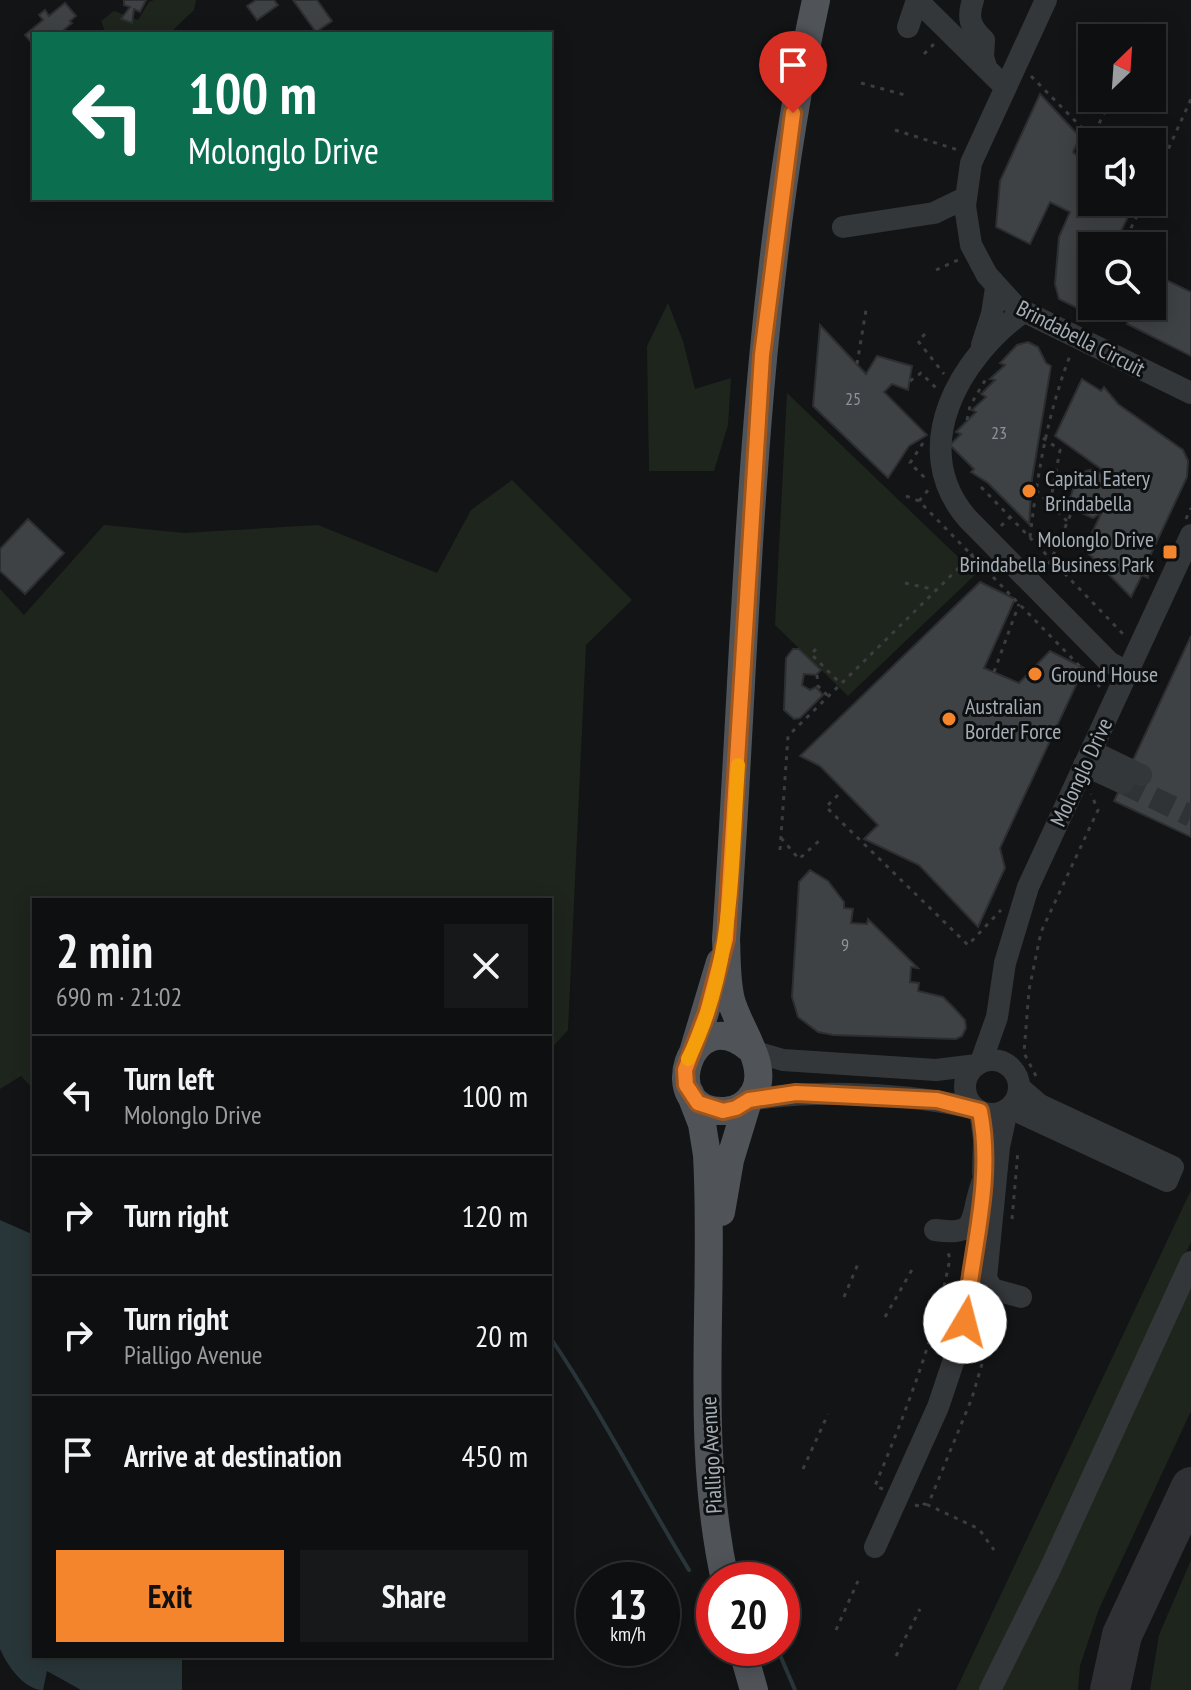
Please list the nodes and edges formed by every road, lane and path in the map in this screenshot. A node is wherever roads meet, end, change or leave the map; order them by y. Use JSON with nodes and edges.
{"nodes":[{"id":1,"x":816,"y":0,"type":"edge"},
{"id":2,"x":917,"y":0,"type":"edge"},
{"id":3,"x":973,"y":0,"type":"edge"},
{"id":4,"x":1046,"y":0,"type":"edge"},
{"id":5,"x":908,"y":27,"type":"dead end"},
{"id":6,"x":986,"y":67,"type":"junction"},
{"id":7,"x":1025,"y":70,"type":"dead end"},
{"id":8,"x":861,"y":83,"type":"dead end"},
{"id":9,"x":1005,"y":87,"type":"junction"},
{"id":10,"x":905,"y":95,"type":"dead end"},
{"id":11,"x":1191,"y":99,"type":"edge"},
{"id":12,"x":1082,"y":128,"type":"edge"},
{"id":13,"x":895,"y":130,"type":"dead end"},
{"id":14,"x":965,"y":152,"type":"dead end"},
{"id":15,"x":1166,"y":154,"type":"edge"},
{"id":16,"x":965,"y":198,"type":"junction"},
{"id":17,"x":883,"y":223,"type":"junction"},
{"id":18,"x":966,"y":223,"type":"junction"},
{"id":19,"x":843,"y":227,"type":"dead end"},
{"id":20,"x":965,"y":256,"type":"dead end"},
{"id":21,"x":936,"y":270,"type":"dead end"},
{"id":22,"x":996,"y":288,"type":"junction"},
{"id":23,"x":866,"y":310,"type":"dead end"},
{"id":24,"x":1023,"y":312,"type":"junction"},
{"id":25,"x":1073,"y":347,"type":"dead end"},
{"id":26,"x":985,"y":360,"type":"junction"},
{"id":27,"x":857,"y":364,"type":"dead end"},
{"id":28,"x":1191,"y":393,"type":"edge"},
{"id":29,"x":967,"y":420,"type":"dead end"},
{"id":30,"x":1043,"y":438,"type":"junction"},
{"id":31,"x":981,"y":487,"type":"dead end"},
{"id":32,"x":1036,"y":490,"type":"junction"},
{"id":33,"x":906,"y":496,"type":"dead end"},
{"id":34,"x":1050,"y":504,"type":"junction"},
{"id":35,"x":1073,"y":509,"type":"dead end"},
{"id":36,"x":1010,"y":517,"type":"junction"},
{"id":37,"x":1068,"y":522,"type":"junction"},
{"id":38,"x":1191,"y":535,"type":"edge"},
{"id":39,"x":1030,"y":537,"type":"junction"},
{"id":40,"x":980,"y":547,"type":"junction"},
{"id":41,"x":1051,"y":560,"type":"junction"},
{"id":42,"x":905,"y":583,"type":"dead end"},
{"id":43,"x":936,"y":590,"type":"junction"},
{"id":44,"x":1019,"y":604,"type":"junction"},
{"id":45,"x":1129,"y":640,"type":"dead end"},
{"id":46,"x":816,"y":649,"type":"dead end"},
{"id":47,"x":994,"y":672,"type":"dead end"},
{"id":48,"x":1127,"y":672,"type":"junction"},
{"id":49,"x":817,"y":675,"type":"dead end"},
{"id":50,"x":841,"y":684,"type":"junction"},
{"id":51,"x":1105,"y":692,"type":"dead end"},
{"id":52,"x":828,"y":696,"type":"junction"},
{"id":53,"x":1088,"y":758,"type":"junction"},
{"id":54,"x":1132,"y":779,"type":"tunnel mouth"},
{"id":55,"x":838,"y":795,"type":"dead end"},
{"id":56,"x":781,"y":838,"type":"junction"},
{"id":57,"x":820,"y":840,"type":"dead end"},
{"id":58,"x":780,"y":850,"type":"dead end"},
{"id":59,"x":1007,"y":905,"type":"dead end"},
{"id":60,"x":726,"y":939,"type":"junction"},
{"id":61,"x":694,"y":1049,"type":"junction"},
{"id":62,"x":750,"y":1050,"type":"junction"},
{"id":63,"x":987,"y":1063,"type":"junction"},
{"id":64,"x":690,"y":1092,"type":"junction"},
{"id":65,"x":748,"y":1100,"type":"junction"},
{"id":66,"x":1012,"y":1102,"type":"junction"},
{"id":67,"x":978,"y":1110,"type":"junction"},
{"id":68,"x":1170,"y":1174,"type":"dead end"},
{"id":69,"x":998,"y":1185,"type":"junction"},
{"id":70,"x":980,"y":1223,"type":"junction"},
{"id":71,"x":939,"y":1236,"type":"junction"},
{"id":72,"x":987,"y":1245,"type":"junction"},
{"id":73,"x":1191,"y":1262,"type":"edge"},
{"id":74,"x":858,"y":1264,"type":"dead end"},
{"id":75,"x":913,"y":1268,"type":"dead end"},
{"id":76,"x":978,"y":1277,"type":"junction"},
{"id":77,"x":844,"y":1297,"type":"dead end"},
{"id":78,"x":885,"y":1317,"type":"dead end"},
{"id":79,"x":965,"y":1322,"type":"junction"},
{"id":80,"x":708,"y":1328,"type":"junction"},
{"id":81,"x":828,"y":1414,"type":"dead end"},
{"id":82,"x":803,"y":1469,"type":"dead end"},
{"id":83,"x":899,"y":1497,"type":"junction"},
{"id":84,"x":928,"y":1505,"type":"dead end"},
{"id":85,"x":875,"y":1547,"type":"dead end"},
{"id":86,"x":722,"y":1562,"type":"edge"},
{"id":87,"x":858,"y":1581,"type":"dead end"},
{"id":88,"x":920,"y":1609,"type":"dead end"},
{"id":89,"x":836,"y":1630,"type":"dead end"},
{"id":90,"x":896,"y":1656,"type":"dead end"},
{"id":91,"x":747,"y":1666,"type":"edge"},
{"id":92,"x":754,"y":1690,"type":"edge"},
{"id":93,"x":990,"y":1690,"type":"edge"}],
"edges":[{"from":1,"to":60,"type":"main road"},
{"from":2,"to":5,"type":"street"},
{"from":2,"to":6,"type":"street"},
{"from":3,"to":6,"type":"street"},
{"from":4,"to":9,"type":"street","name":"Brindabella Circuit"},
{"from":6,"to":9,"type":"street"},
{"from":7,"to":12,"type":"path"},
{"from":8,"to":10,"type":"path"},
{"from":9,"to":16,"type":"street","name":"Brindabella Circuit"},
{"from":11,"to":15,"type":"path"},
{"from":13,"to":14,"type":"path"},
{"from":16,"to":17,"type":"street"},
{"from":16,"to":18,"type":"street","name":"Brindabella Circuit"},
{"from":17,"to":18,"type":"street"},
{"from":17,"to":19,"type":"street"},
{"from":18,"to":22,"type":"street","name":"Brindabella Circuit"},
{"from":20,"to":21,"type":"path"},
{"from":22,"to":24,"type":"street","name":"Brindabella Circuit"},
{"from":22,"to":26,"type":"street"},
{"from":23,"to":27,"type":"path"},
{"from":24,"to":26,"type":"street"},
{"from":24,"to":28,"type":"street","name":"Brindabella Circuit"},
{"from":25,"to":30,"type":"path"},
{"from":26,"to":29,"type":"path"},
{"from":26,"to":40,"type":"street"},
{"from":30,"to":32,"type":"path"},
{"from":30,"to":34,"type":"path"},
{"from":31,"to":36,"type":"path"},
{"from":32,"to":34,"type":"path"},
{"from":32,"to":39,"type":"path"},
{"from":33,"to":40,"type":"path"},
{"from":34,"to":37,"type":"path"},
{"from":35,"to":37,"type":"path"},
{"from":36,"to":39,"type":"path"},
{"from":36,"to":40,"type":"path"},
{"from":37,"to":41,"type":"path"},
{"from":38,"to":48,"type":"street","name":"Molonglo Drive"},
{"from":39,"to":41,"type":"path"},
{"from":40,"to":43,"type":"path"},
{"from":40,"to":44,"type":"path"},
{"from":40,"to":48,"type":"street"},
{"from":41,"to":45,"type":"path"},
{"from":42,"to":43,"type":"path"},
{"from":43,"to":50,"type":"path"},
{"from":44,"to":47,"type":"path"},
{"from":44,"to":51,"type":"path"},
{"from":46,"to":50,"type":"path"},
{"from":48,"to":53,"type":"street","name":"Molonglo Drive"},
{"from":49,"to":52,"type":"path"},
{"from":50,"to":52,"type":"path"},
{"from":52,"to":56,"type":"path"},
{"from":53,"to":54,"type":"street"},
{"from":53,"to":63,"type":"street","name":"Molonglo Drive"},
{"from":55,"to":59,"type":"path"},
{"from":56,"to":57,"type":"path"},
{"from":56,"to":58,"type":"path"},
{"from":60,"to":61,"type":"main road"},
{"from":60,"to":62,"type":"main road"},
{"from":61,"to":62,"type":"main road"},
{"from":61,"to":64,"type":"main road"},
{"from":62,"to":63,"type":"street"},
{"from":62,"to":65,"type":"main road"},
{"from":63,"to":66,"type":"street"},
{"from":63,"to":67,"type":"street"},
{"from":64,"to":65,"type":"main road"},
{"from":64,"to":80,"type":"main road","name":"Pialligo Avenue"},
{"from":65,"to":67,"type":"street"},
{"from":65,"to":80,"type":"main road","name":"Pialligo Avenue"},
{"from":66,"to":67,"type":"street"},
{"from":66,"to":68,"type":"street"},
{"from":66,"to":69,"type":"street"},
{"from":67,"to":69,"type":"street"},
{"from":69,"to":70,"type":"street"},
{"from":69,"to":71,"type":"street"},
{"from":69,"to":72,"type":"street"},
{"from":70,"to":71,"type":"street"},
{"from":70,"to":79,"type":"street"},
{"from":71,"to":83,"type":"path"},
{"from":72,"to":76,"type":"street"},
{"from":72,"to":76,"type":"street"},
{"from":73,"to":93,"type":"street"},
{"from":74,"to":77,"type":"path"},
{"from":75,"to":78,"type":"path"},
{"from":76,"to":79,"type":"street"},
{"from":79,"to":83,"type":"street"},
{"from":80,"to":86,"type":"main road","name":"Pialligo Avenue"},
{"from":81,"to":82,"type":"path"},
{"from":83,"to":84,"type":"path"},
{"from":83,"to":85,"type":"street"},
{"from":87,"to":89,"type":"path"},
{"from":88,"to":90,"type":"path"},
{"from":91,"to":92,"type":"main road"}]}
